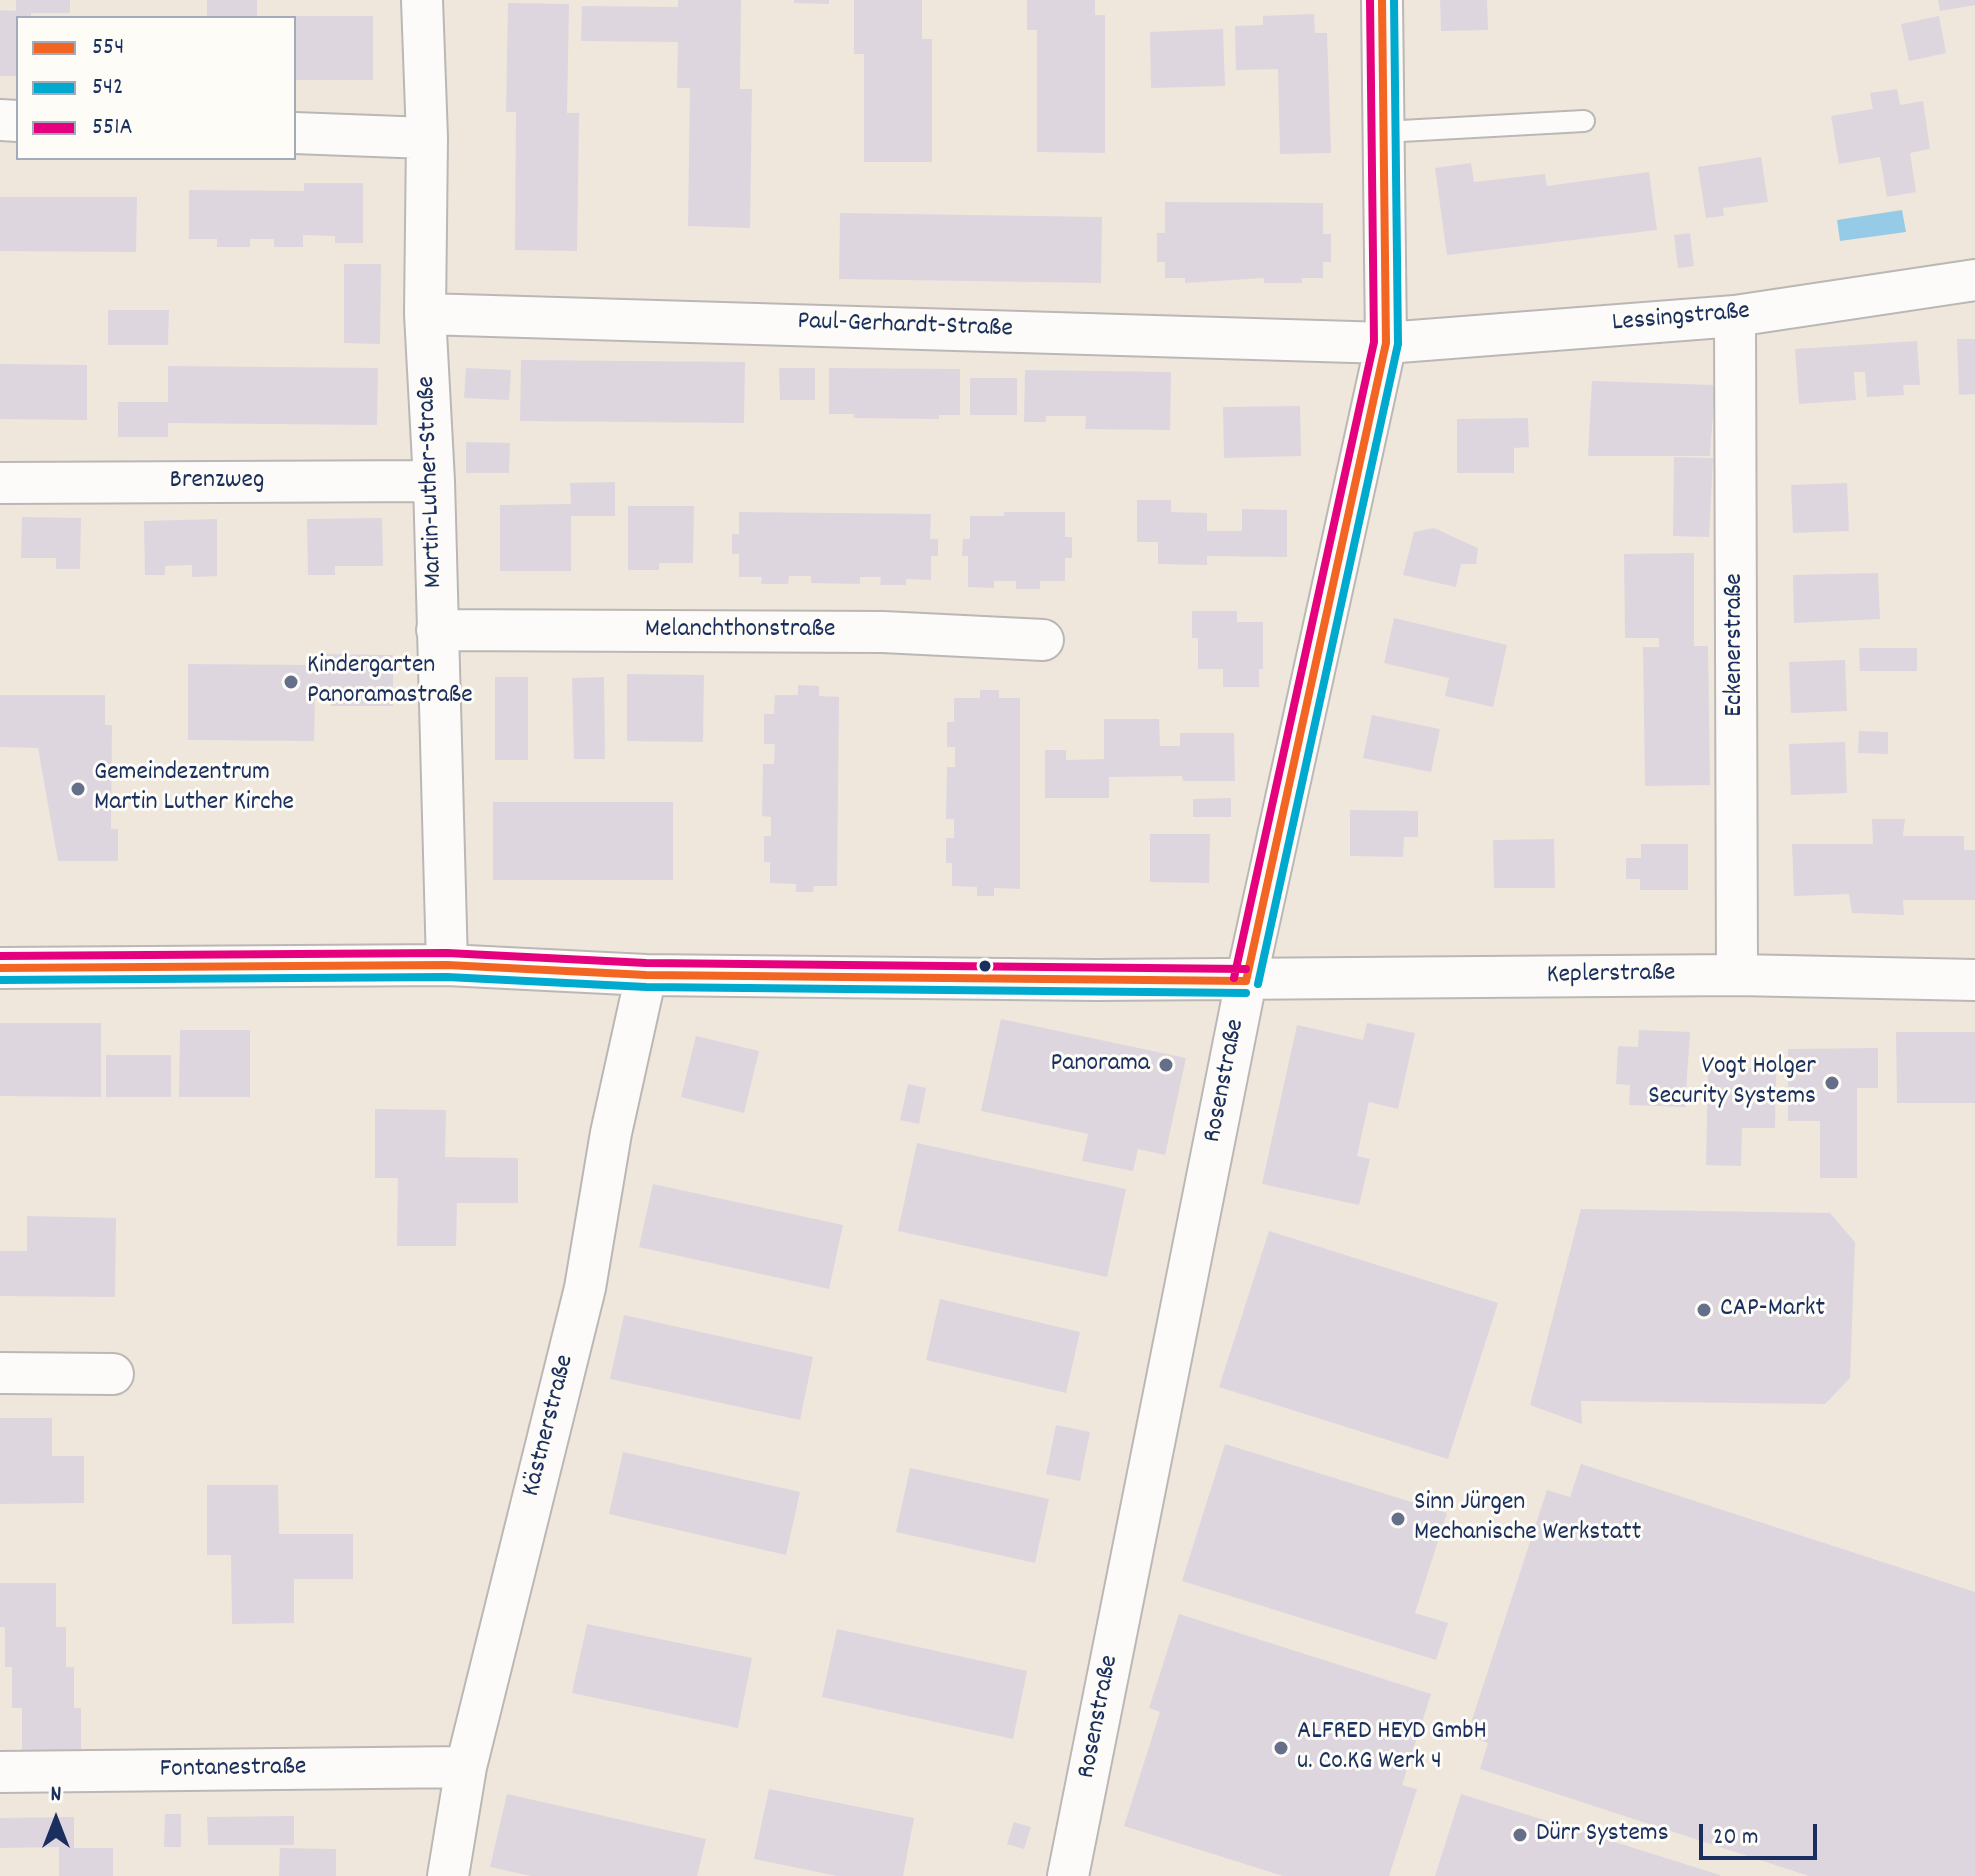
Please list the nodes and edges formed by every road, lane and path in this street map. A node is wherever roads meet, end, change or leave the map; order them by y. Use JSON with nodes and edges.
{"nodes":[{"id":1,"x":422,"y":0,"type":"edge"},
{"id":2,"x":1382,"y":0,"type":"edge"},
{"id":3,"x":1584,"y":121,"type":"dead end"},
{"id":4,"x":1383,"y":132,"type":"junction"},
{"id":5,"x":296,"y":133,"type":"edge"},
{"id":6,"x":427,"y":138,"type":"junction"},
{"id":7,"x":1975,"y":280,"type":"edge"},
{"id":8,"x":425,"y":314,"type":"junction"},
{"id":9,"x":1735,"y":316,"type":"junction"},
{"id":10,"x":1386,"y":343,"type":"junction"},
{"id":11,"x":434,"y":481,"type":"junction"},
{"id":12,"x":0,"y":483,"type":"edge"},
{"id":13,"x":437,"y":630,"type":"junction"},
{"id":14,"x":1043,"y":640,"type":"dead end"},
{"id":15,"x":447,"y":965,"type":"junction"},
{"id":16,"x":0,"y":968,"type":"edge"},
{"id":17,"x":646,"y":975,"type":"junction"},
{"id":18,"x":1737,"y":975,"type":"junction"},
{"id":19,"x":1975,"y":980,"type":"edge"},
{"id":20,"x":1246,"y":981,"type":"junction"},
{"id":21,"x":0,"y":1373,"type":"edge"},
{"id":22,"x":113,"y":1374,"type":"dead end"},
{"id":23,"x":466,"y":1767,"type":"junction"},
{"id":24,"x":0,"y":1772,"type":"edge"},
{"id":25,"x":448,"y":1876,"type":"edge"},
{"id":26,"x":1068,"y":1876,"type":"edge"}],
"edges":[{"from":1,"to":6,"type":"street","name":"Martin-Luther-Straße"},
{"from":2,"to":4,"type":"street","name":"Rosenstraße"},
{"from":3,"to":4,"type":"lane"},
{"from":4,"to":10,"type":"street","name":"Rosenstraße"},
{"from":5,"to":6,"type":"street"},
{"from":6,"to":8,"type":"street","name":"Martin-Luther-Straße"},
{"from":7,"to":9,"type":"street","name":"Lessingstraße"},
{"from":8,"to":10,"type":"street","name":"Paul-Gerhardt-Straße"},
{"from":8,"to":11,"type":"street","name":"Martin-Luther-Straße"},
{"from":9,"to":10,"type":"street","name":"Lessingstraße"},
{"from":9,"to":18,"type":"street","name":"Eckenerstraße"},
{"from":10,"to":20,"type":"street","name":"Rosenstraße"},
{"from":11,"to":12,"type":"street","name":"Brenzweg"},
{"from":11,"to":13,"type":"street","name":"Martin-Luther-Straße"},
{"from":13,"to":14,"type":"street","name":"Melanchthonstraße"},
{"from":13,"to":15,"type":"street","name":"Martin-Luther-Straße"},
{"from":15,"to":16,"type":"street","name":"Keplerstraße"},
{"from":15,"to":17,"type":"street","name":"Keplerstraße"},
{"from":17,"to":20,"type":"street","name":"Keplerstraße"},
{"from":17,"to":23,"type":"street","name":"Kästnerstraße"},
{"from":18,"to":19,"type":"street","name":"Keplerstraße"},
{"from":18,"to":20,"type":"street","name":"Keplerstraße"},
{"from":20,"to":26,"type":"street","name":"Rosenstraße"},
{"from":21,"to":22,"type":"street"},
{"from":23,"to":24,"type":"street","name":"Fontanestraße"},
{"from":23,"to":25,"type":"street","name":"Kästnerstraße"}]}
